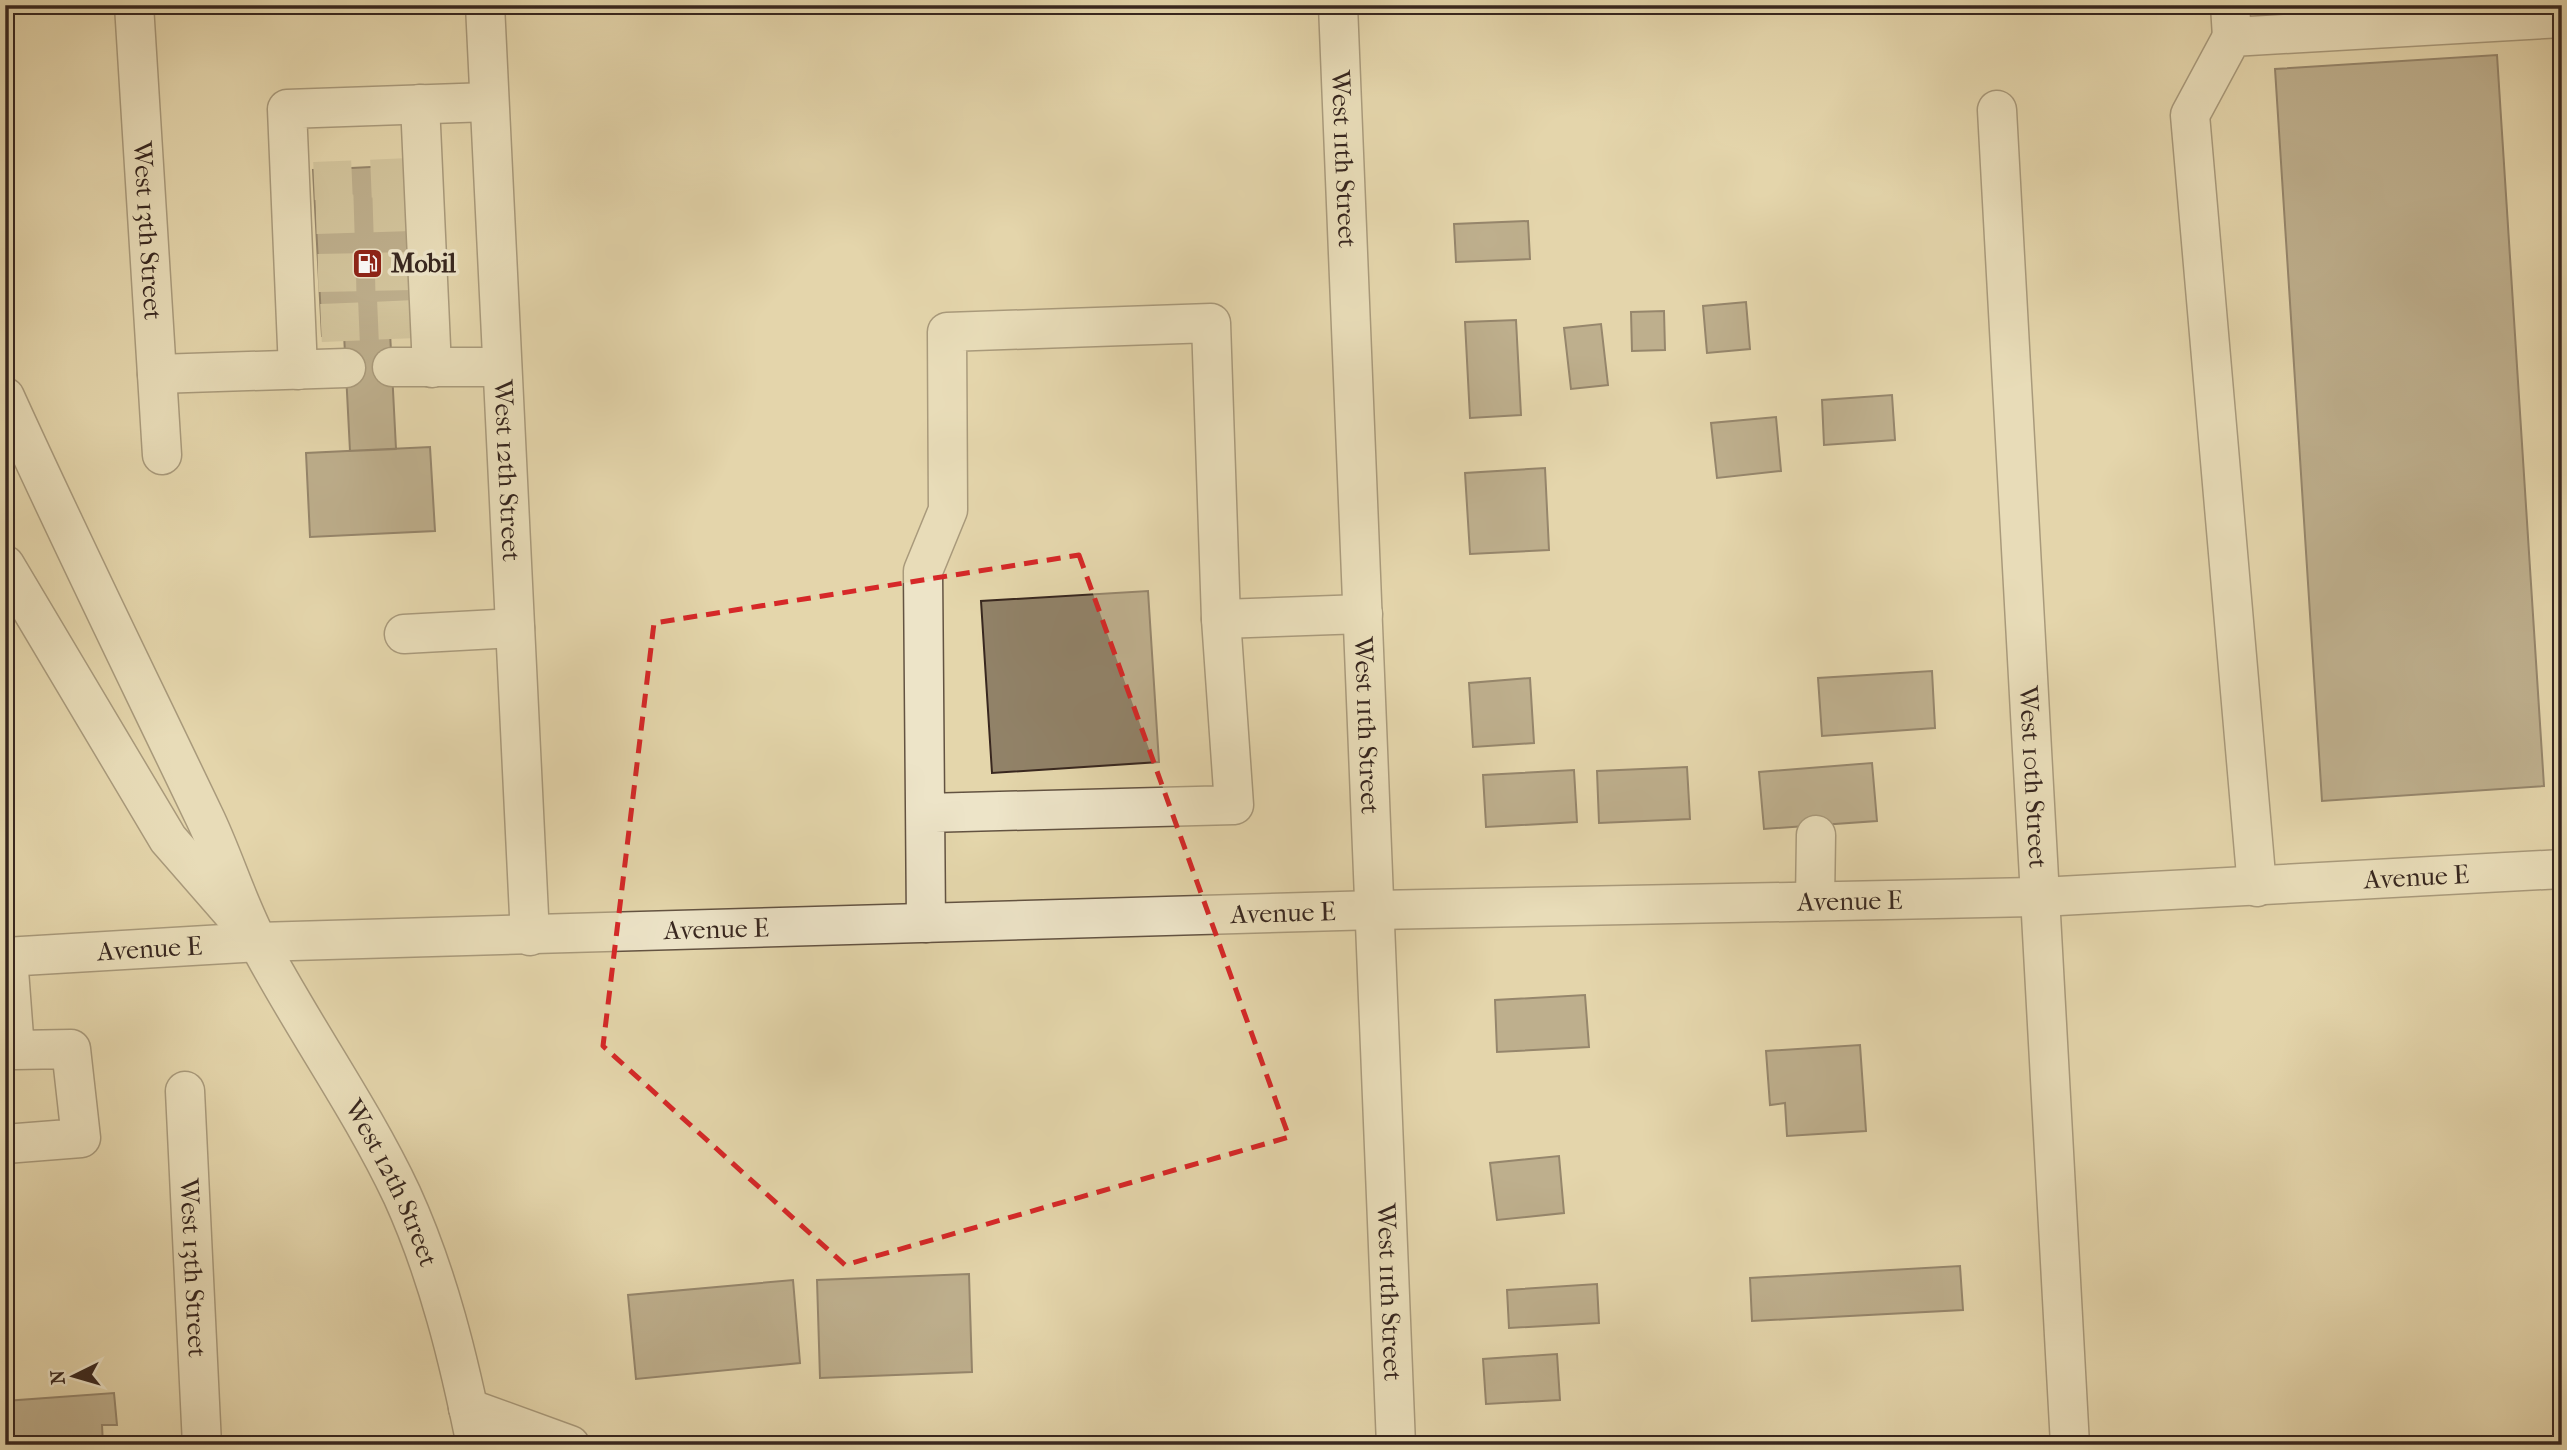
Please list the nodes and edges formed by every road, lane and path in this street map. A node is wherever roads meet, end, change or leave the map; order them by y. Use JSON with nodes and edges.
{"nodes":[{"id":1,"x":134,"y":5,"type":"edge"},
{"id":2,"x":485,"y":5,"type":"edge"},
{"id":3,"x":1338,"y":5,"type":"edge"},
{"id":4,"x":2562,"y":18,"type":"edge"},
{"id":5,"x":2231,"y":21,"type":"edge"},
{"id":6,"x":489,"y":102,"type":"junction"},
{"id":7,"x":420,"y":104,"type":"junction"},
{"id":8,"x":1997,"y":110,"type":"dead end"},
{"id":9,"x":502,"y":367,"type":"junction"},
{"id":10,"x":392,"y":368,"type":"dead end"},
{"id":11,"x":432,"y":368,"type":"junction"},
{"id":12,"x":346,"y":369,"type":"dead end"},
{"id":13,"x":298,"y":370,"type":"junction"},
{"id":14,"x":157,"y":374,"type":"junction"},
{"id":15,"x":5,"y":397,"type":"edge"},
{"id":16,"x":162,"y":455,"type":"dead end"},
{"id":17,"x":5,"y":565,"type":"edge"},
{"id":18,"x":1363,"y":614,"type":"junction"},
{"id":19,"x":1221,"y":619,"type":"junction"},
{"id":20,"x":515,"y":628,"type":"junction"},
{"id":21,"x":404,"y":634,"type":"dead end"},
{"id":22,"x":926,"y":813,"type":"junction"},
{"id":23,"x":1816,"y":835,"type":"dead end"},
{"id":24,"x":2562,"y":869,"type":"edge"},
{"id":25,"x":2257,"y":887,"type":"junction"},
{"id":26,"x":2040,"y":897,"type":"junction"},
{"id":27,"x":1815,"y":901,"type":"junction"},
{"id":28,"x":1376,"y":910,"type":"junction"},
{"id":29,"x":926,"y":923,"type":"junction"},
{"id":30,"x":530,"y":936,"type":"junction"},
{"id":31,"x":258,"y":942,"type":"junction"},
{"id":32,"x":7,"y":957,"type":"edge"},
{"id":33,"x":185,"y":1091,"type":"dead end"},
{"id":34,"x":5,"y":1144,"type":"edge"},
{"id":35,"x":472,"y":1427,"type":"edge"},
{"id":36,"x":202,"y":1445,"type":"edge"},
{"id":37,"x":570,"y":1445,"type":"edge"},
{"id":38,"x":1396,"y":1445,"type":"edge"},
{"id":39,"x":2070,"y":1445,"type":"edge"}],
"edges":[{"from":1,"to":14,"type":"street","name":"West 13th Street"},
{"from":2,"to":6,"type":"street","name":"West 12th Street"},
{"from":3,"to":18,"type":"street","name":"West 11th Street"},
{"from":4,"to":5,"type":"street"},
{"from":5,"to":25,"type":"street"},
{"from":6,"to":7,"type":"street"},
{"from":6,"to":9,"type":"street","name":"West 12th Street"},
{"from":7,"to":11,"type":"street"},
{"from":7,"to":13,"type":"street"},
{"from":8,"to":26,"type":"street","name":"West 10th Street"},
{"from":9,"to":11,"type":"street"},
{"from":9,"to":20,"type":"street","name":"West 12th Street"},
{"from":10,"to":11,"type":"street"},
{"from":12,"to":13,"type":"street"},
{"from":13,"to":14,"type":"street"},
{"from":14,"to":16,"type":"street","name":"West 13th Street"},
{"from":15,"to":31,"type":"street","name":"West 12th Street"},
{"from":17,"to":31,"type":"street","name":"West 12th Street"},
{"from":18,"to":19,"type":"street"},
{"from":18,"to":28,"type":"street","name":"West 11th Street"},
{"from":19,"to":22,"type":"street"},
{"from":19,"to":22,"type":"street"},
{"from":20,"to":21,"type":"street"},
{"from":20,"to":30,"type":"street","name":"West 12th Street"},
{"from":22,"to":29,"type":"street"},
{"from":23,"to":27,"type":"street"},
{"from":24,"to":25,"type":"street","name":"Avenue E"},
{"from":25,"to":26,"type":"street","name":"Avenue E"},
{"from":26,"to":27,"type":"street","name":"Avenue E"},
{"from":26,"to":39,"type":"street","name":"West 10th Street"},
{"from":27,"to":28,"type":"street","name":"Avenue E"},
{"from":28,"to":29,"type":"street","name":"Avenue E"},
{"from":28,"to":38,"type":"street","name":"West 11th Street"},
{"from":29,"to":30,"type":"street","name":"Avenue E"},
{"from":30,"to":31,"type":"street","name":"Avenue E"},
{"from":31,"to":32,"type":"street","name":"Avenue E"},
{"from":31,"to":35,"type":"street","name":"West 12th Street"},
{"from":32,"to":34,"type":"street"},
{"from":33,"to":36,"type":"street","name":"West 13th Street"},
{"from":35,"to":37,"type":"street"}]}
